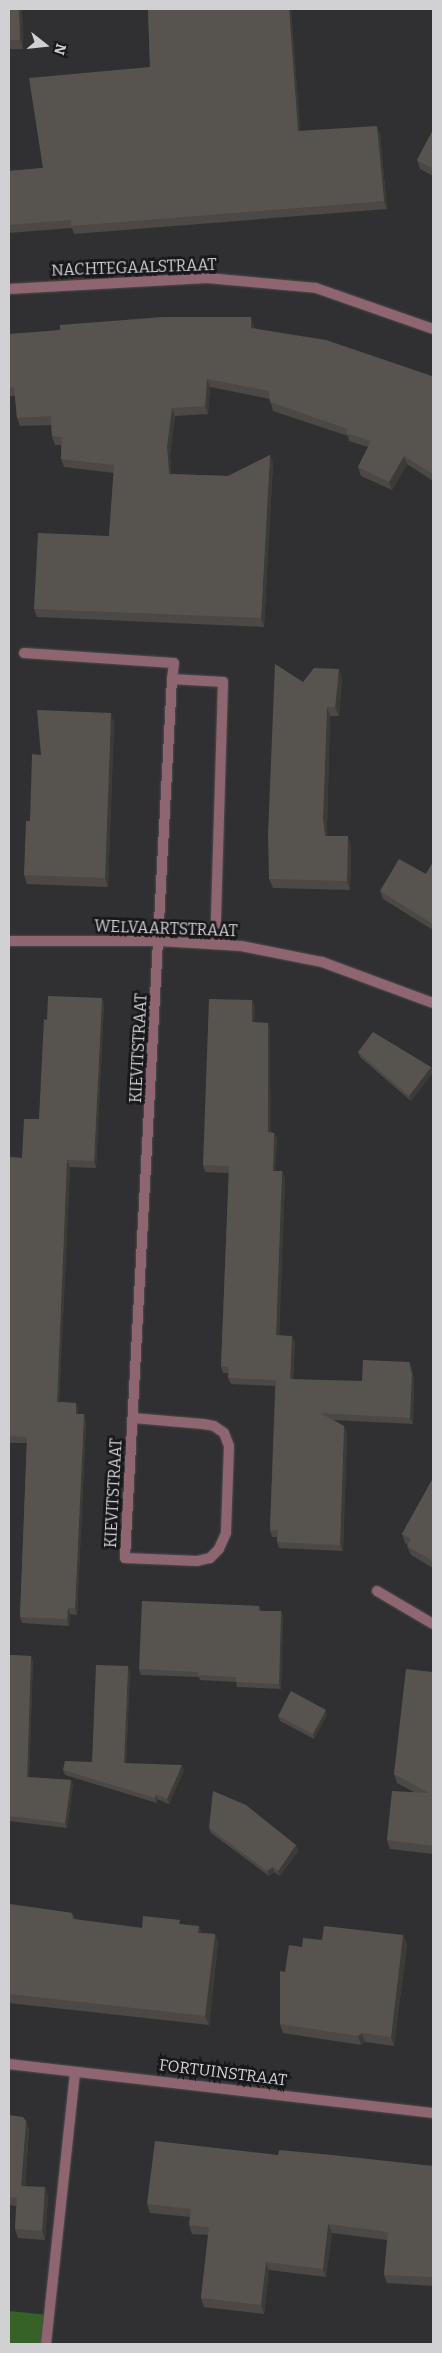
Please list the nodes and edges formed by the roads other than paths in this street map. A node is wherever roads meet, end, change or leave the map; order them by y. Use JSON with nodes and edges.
{"nodes":[{"id":1,"x":9,"y":289,"type":"edge"},
{"id":2,"x":433,"y":329,"type":"edge"},
{"id":3,"x":24,"y":652,"type":"dead end"},
{"id":4,"x":172,"y":679,"type":"junction"},
{"id":5,"x":9,"y":941,"type":"edge"},
{"id":6,"x":160,"y":941,"type":"junction"},
{"id":7,"x":215,"y":944,"type":"junction"},
{"id":8,"x":433,"y":1003,"type":"edge"},
{"id":9,"x":133,"y":1418,"type":"junction"},
{"id":10,"x":377,"y":1592,"type":"dead end"},
{"id":11,"x":433,"y":1624,"type":"edge"},
{"id":12,"x":9,"y":2064,"type":"edge"},
{"id":13,"x":74,"y":2073,"type":"junction"},
{"id":14,"x":433,"y":2113,"type":"edge"},
{"id":15,"x":46,"y":2344,"type":"edge"}],
"edges":[{"from":1,"to":2,"type":"street","name":"NACHTEGAALSTRAAT"},
{"from":3,"to":4,"type":"street","name":"KIEVITSTRAAT"},
{"from":4,"to":6,"type":"street","name":"KIEVITSTRAAT"},
{"from":4,"to":7,"type":"street"},
{"from":5,"to":6,"type":"street","name":"WELVAARTSTRAAT"},
{"from":6,"to":7,"type":"street","name":"WELVAARTSTRAAT"},
{"from":6,"to":9,"type":"street","name":"KIEVITSTRAAT"},
{"from":7,"to":8,"type":"street","name":"WELVAARTSTRAAT"},
{"from":9,"to":9,"type":"street","name":"KIEVITSTRAAT"},
{"from":10,"to":11,"type":"street"},
{"from":12,"to":13,"type":"street","name":"FORTUINSTRAAT"},
{"from":13,"to":14,"type":"street","name":"FORTUINSTRAAT"},
{"from":13,"to":15,"type":"street"}]}
